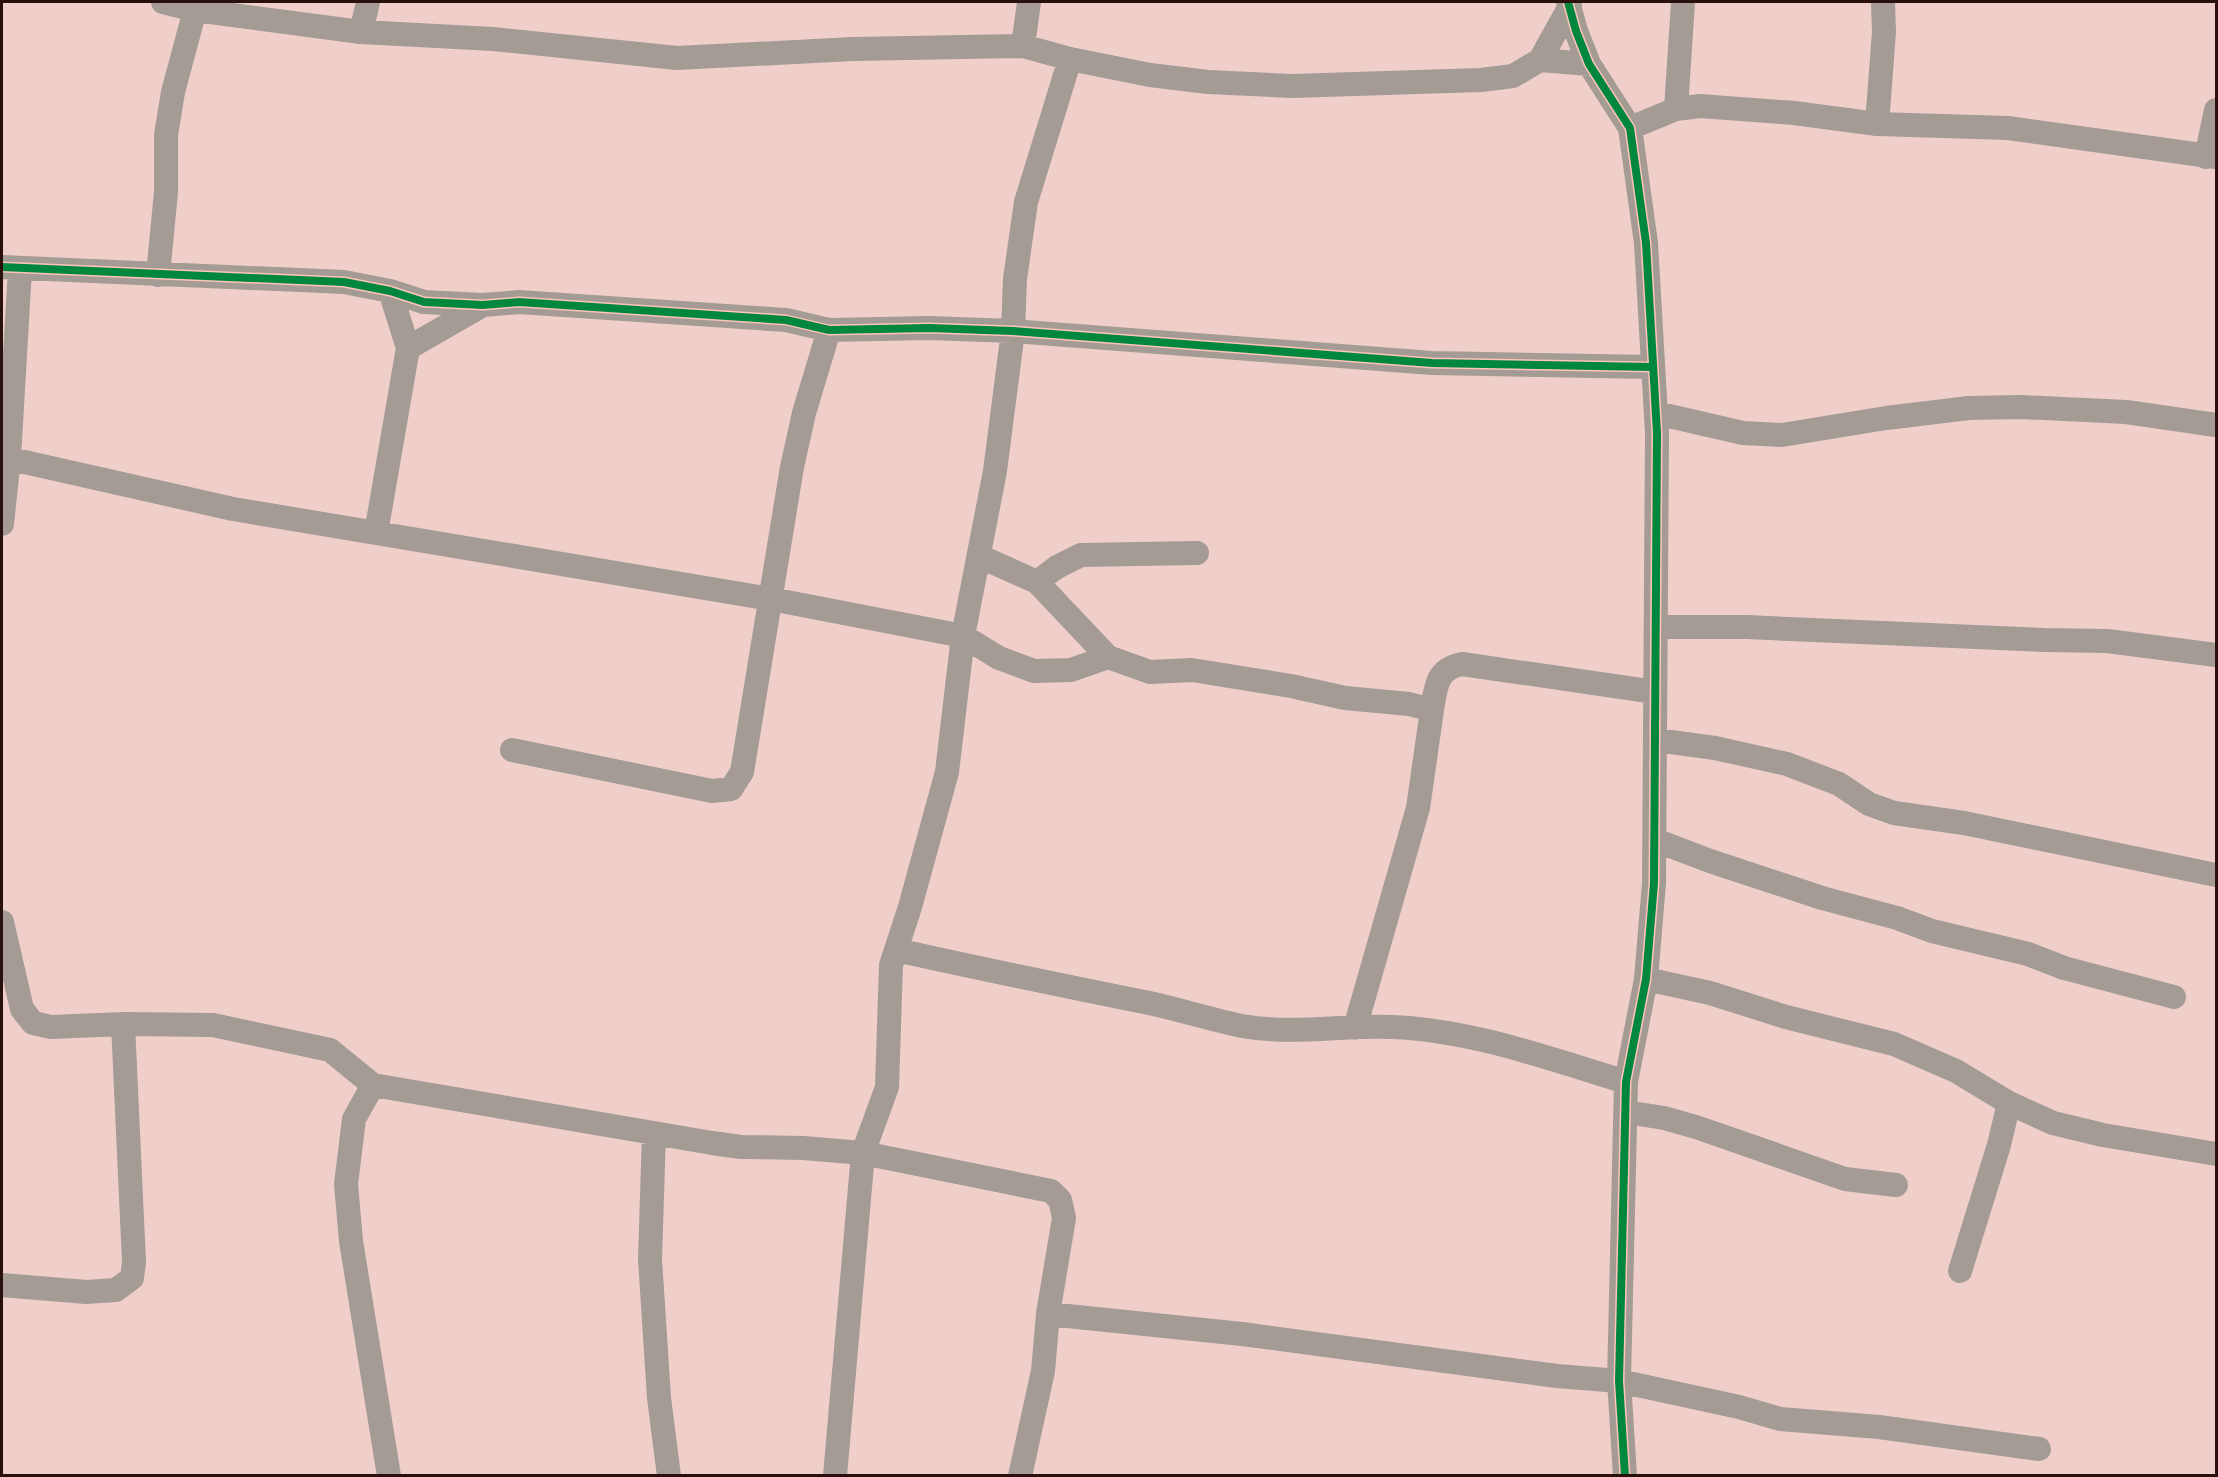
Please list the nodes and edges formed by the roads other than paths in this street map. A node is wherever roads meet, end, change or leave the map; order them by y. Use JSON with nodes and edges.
{"nodes":[{"id":1,"x":162,"y":2,"type":"edge"},
{"id":2,"x":368,"y":2,"type":"edge"},
{"id":3,"x":1029,"y":2,"type":"edge"},
{"id":4,"x":1683,"y":2,"type":"edge"},
{"id":5,"x":1883,"y":2,"type":"edge"},
{"id":6,"x":1569,"y":4,"type":"edge"},
{"id":7,"x":195,"y":10,"type":"junction"},
{"id":8,"x":361,"y":32,"type":"junction"},
{"id":9,"x":1023,"y":46,"type":"junction"},
{"id":10,"x":1070,"y":59,"type":"junction"},
{"id":11,"x":1540,"y":60,"type":"junction"},
{"id":12,"x":1589,"y":64,"type":"junction"},
{"id":13,"x":1676,"y":109,"type":"junction"},
{"id":14,"x":2217,"y":110,"type":"edge"},
{"id":15,"x":1877,"y":124,"type":"junction"},
{"id":16,"x":1630,"y":128,"type":"junction"},
{"id":17,"x":2211,"y":157,"type":"edge"},
{"id":18,"x":11,"y":268,"type":"edge"},
{"id":19,"x":158,"y":275,"type":"junction"},
{"id":20,"x":390,"y":291,"type":"junction"},
{"id":21,"x":483,"y":305,"type":"junction"},
{"id":22,"x":829,"y":330,"type":"junction"},
{"id":23,"x":1013,"y":331,"type":"junction"},
{"id":24,"x":408,"y":348,"type":"junction"},
{"id":25,"x":1653,"y":368,"type":"junction"},
{"id":26,"x":1656,"y":413,"type":"junction"},
{"id":27,"x":2217,"y":425,"type":"edge"},
{"id":28,"x":5,"y":458,"type":"edge"},
{"id":29,"x":2,"y":524,"type":"edge"},
{"id":30,"x":376,"y":533,"type":"junction"},
{"id":31,"x":1197,"y":553,"type":"dead end"},
{"id":32,"x":979,"y":556,"type":"junction"},
{"id":33,"x":1037,"y":582,"type":"junction"},
{"id":34,"x":771,"y":599,"type":"junction"},
{"id":35,"x":1657,"y":627,"type":"junction"},
{"id":36,"x":963,"y":636,"type":"junction"},
{"id":37,"x":2217,"y":655,"type":"edge"},
{"id":38,"x":1108,"y":657,"type":"junction"},
{"id":39,"x":1655,"y":692,"type":"junction"},
{"id":40,"x":1432,"y":710,"type":"junction"},
{"id":41,"x":1656,"y":740,"type":"junction"},
{"id":42,"x":512,"y":750,"type":"dead end"},
{"id":43,"x":1655,"y":840,"type":"junction"},
{"id":44,"x":2217,"y":875,"type":"edge"},
{"id":45,"x":2,"y":922,"type":"edge"},
{"id":46,"x":896,"y":950,"type":"junction"},
{"id":47,"x":1646,"y":979,"type":"junction"},
{"id":48,"x":2174,"y":997,"type":"dead end"},
{"id":49,"x":123,"y":1024,"type":"junction"},
{"id":50,"x":1355,"y":1028,"type":"junction"},
{"id":51,"x":1626,"y":1082,"type":"junction"},
{"id":52,"x":373,"y":1085,"type":"junction"},
{"id":53,"x":2009,"y":1103,"type":"junction"},
{"id":54,"x":1626,"y":1112,"type":"junction"},
{"id":55,"x":654,"y":1133,"type":"junction"},
{"id":56,"x":863,"y":1153,"type":"junction"},
{"id":57,"x":2217,"y":1155,"type":"edge"},
{"id":58,"x":1896,"y":1185,"type":"dead end"},
{"id":59,"x":1960,"y":1271,"type":"dead end"},
{"id":60,"x":2,"y":1285,"type":"edge"},
{"id":61,"x":1048,"y":1314,"type":"junction"},
{"id":62,"x":1619,"y":1381,"type":"junction"},
{"id":63,"x":2039,"y":1449,"type":"dead end"},
{"id":64,"x":389,"y":1476,"type":"edge"},
{"id":65,"x":669,"y":1476,"type":"edge"},
{"id":66,"x":835,"y":1476,"type":"edge"},
{"id":67,"x":1020,"y":1476,"type":"edge"},
{"id":68,"x":1625,"y":1476,"type":"edge"}],
"edges":[{"from":1,"to":7,"type":"street"},
{"from":2,"to":8,"type":"street"},
{"from":3,"to":9,"type":"street"},
{"from":4,"to":13,"type":"street"},
{"from":5,"to":15,"type":"street"},
{"from":6,"to":11,"type":"street"},
{"from":6,"to":12,"type":"street"},
{"from":7,"to":8,"type":"street"},
{"from":7,"to":19,"type":"street"},
{"from":8,"to":9,"type":"street"},
{"from":9,"to":10,"type":"street"},
{"from":10,"to":11,"type":"street"},
{"from":10,"to":23,"type":"street"},
{"from":11,"to":12,"type":"street"},
{"from":12,"to":16,"type":"street"},
{"from":13,"to":15,"type":"street"},
{"from":13,"to":16,"type":"street"},
{"from":14,"to":17,"type":"street"},
{"from":15,"to":17,"type":"street"},
{"from":16,"to":25,"type":"street"},
{"from":18,"to":19,"type":"street"},
{"from":18,"to":28,"type":"street"},
{"from":19,"to":20,"type":"street"},
{"from":20,"to":21,"type":"street"},
{"from":20,"to":24,"type":"street"},
{"from":21,"to":22,"type":"street"},
{"from":21,"to":24,"type":"street"},
{"from":22,"to":23,"type":"street"},
{"from":22,"to":34,"type":"street"},
{"from":23,"to":25,"type":"street"},
{"from":23,"to":32,"type":"street"},
{"from":24,"to":30,"type":"street"},
{"from":25,"to":26,"type":"street"},
{"from":26,"to":27,"type":"street"},
{"from":26,"to":35,"type":"street"},
{"from":28,"to":29,"type":"street"},
{"from":28,"to":30,"type":"street"},
{"from":30,"to":34,"type":"street"},
{"from":31,"to":33,"type":"street"},
{"from":32,"to":33,"type":"street"},
{"from":32,"to":36,"type":"street"},
{"from":33,"to":38,"type":"street"},
{"from":34,"to":36,"type":"street"},
{"from":34,"to":42,"type":"street"},
{"from":35,"to":37,"type":"street"},
{"from":35,"to":39,"type":"street"},
{"from":36,"to":38,"type":"street"},
{"from":36,"to":46,"type":"street"},
{"from":38,"to":40,"type":"street"},
{"from":39,"to":40,"type":"street"},
{"from":39,"to":41,"type":"street"},
{"from":40,"to":50,"type":"street"},
{"from":41,"to":43,"type":"street"},
{"from":41,"to":44,"type":"street"},
{"from":43,"to":47,"type":"street"},
{"from":43,"to":48,"type":"street"},
{"from":45,"to":49,"type":"street"},
{"from":46,"to":50,"type":"street"},
{"from":46,"to":56,"type":"street"},
{"from":47,"to":51,"type":"street"},
{"from":47,"to":53,"type":"street"},
{"from":49,"to":52,"type":"street"},
{"from":49,"to":60,"type":"street"},
{"from":50,"to":51,"type":"street"},
{"from":51,"to":54,"type":"street"},
{"from":52,"to":55,"type":"street"},
{"from":52,"to":64,"type":"street"},
{"from":53,"to":57,"type":"street"},
{"from":53,"to":59,"type":"street"},
{"from":54,"to":58,"type":"street"},
{"from":54,"to":62,"type":"street"},
{"from":55,"to":56,"type":"street"},
{"from":55,"to":65,"type":"street"},
{"from":56,"to":61,"type":"street"},
{"from":56,"to":66,"type":"street"},
{"from":61,"to":62,"type":"street"},
{"from":61,"to":67,"type":"street"},
{"from":62,"to":63,"type":"street"},
{"from":62,"to":68,"type":"street"}]}
